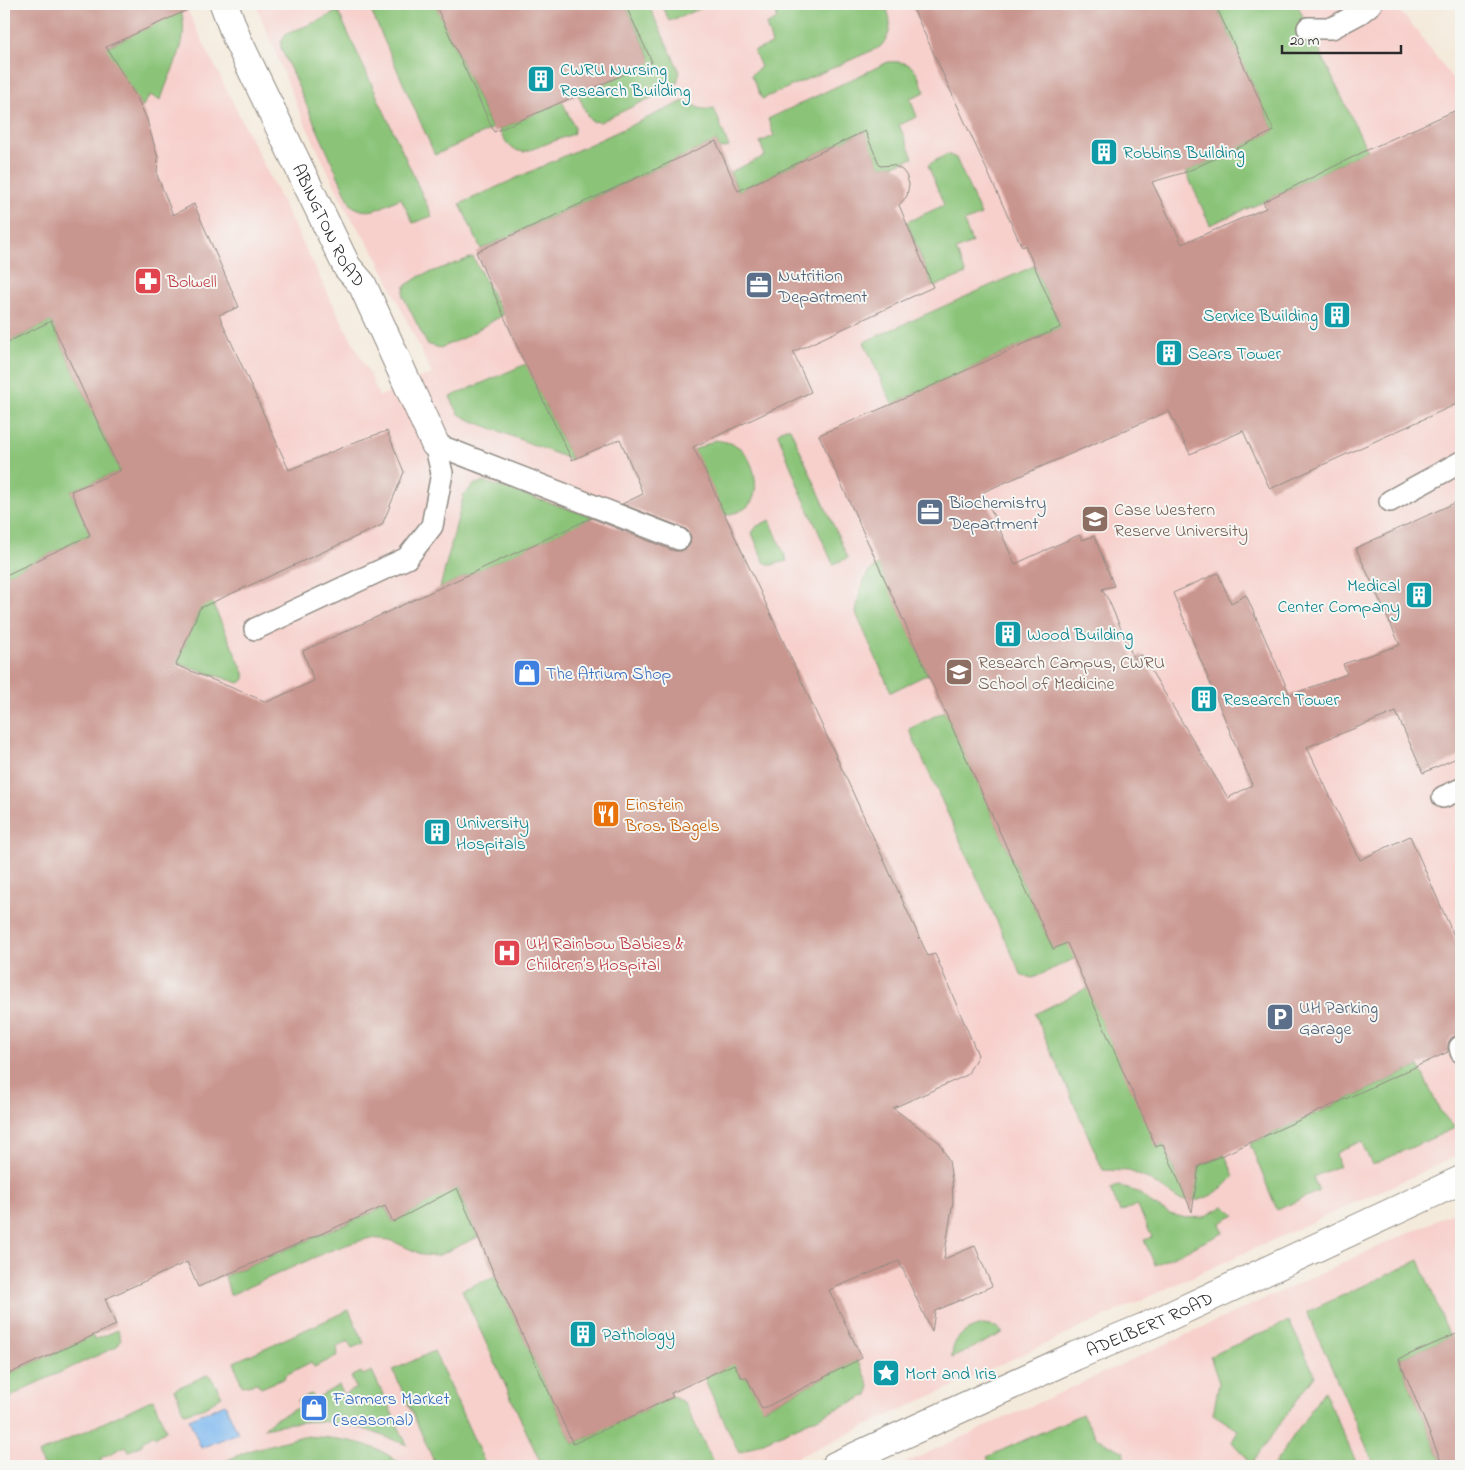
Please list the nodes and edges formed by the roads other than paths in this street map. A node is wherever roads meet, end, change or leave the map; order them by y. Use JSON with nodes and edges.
{"nodes":[{"id":1,"x":224,"y":4,"type":"edge"},
{"id":2,"x":1371,"y":4,"type":"edge"},
{"id":3,"x":1308,"y":28,"type":"dead end"},
{"id":4,"x":435,"y":444,"type":"junction"},
{"id":5,"x":1461,"y":462,"type":"edge"},
{"id":6,"x":1390,"y":501,"type":"dead end"},
{"id":7,"x":679,"y":539,"type":"dead end"},
{"id":8,"x":255,"y":629,"type":"dead end"},
{"id":9,"x":1461,"y":1180,"type":"edge"},
{"id":10,"x":835,"y":1466,"type":"edge"}],
"edges":[{"from":1,"to":4,"type":"street","name":"ABINGTON ROAD"},
{"from":2,"to":3,"type":"lane"},
{"from":4,"to":7,"type":"lane"},
{"from":4,"to":8,"type":"lane"},
{"from":5,"to":6,"type":"lane"},
{"from":9,"to":10,"type":"street","name":"ADELBERT ROAD"}]}
